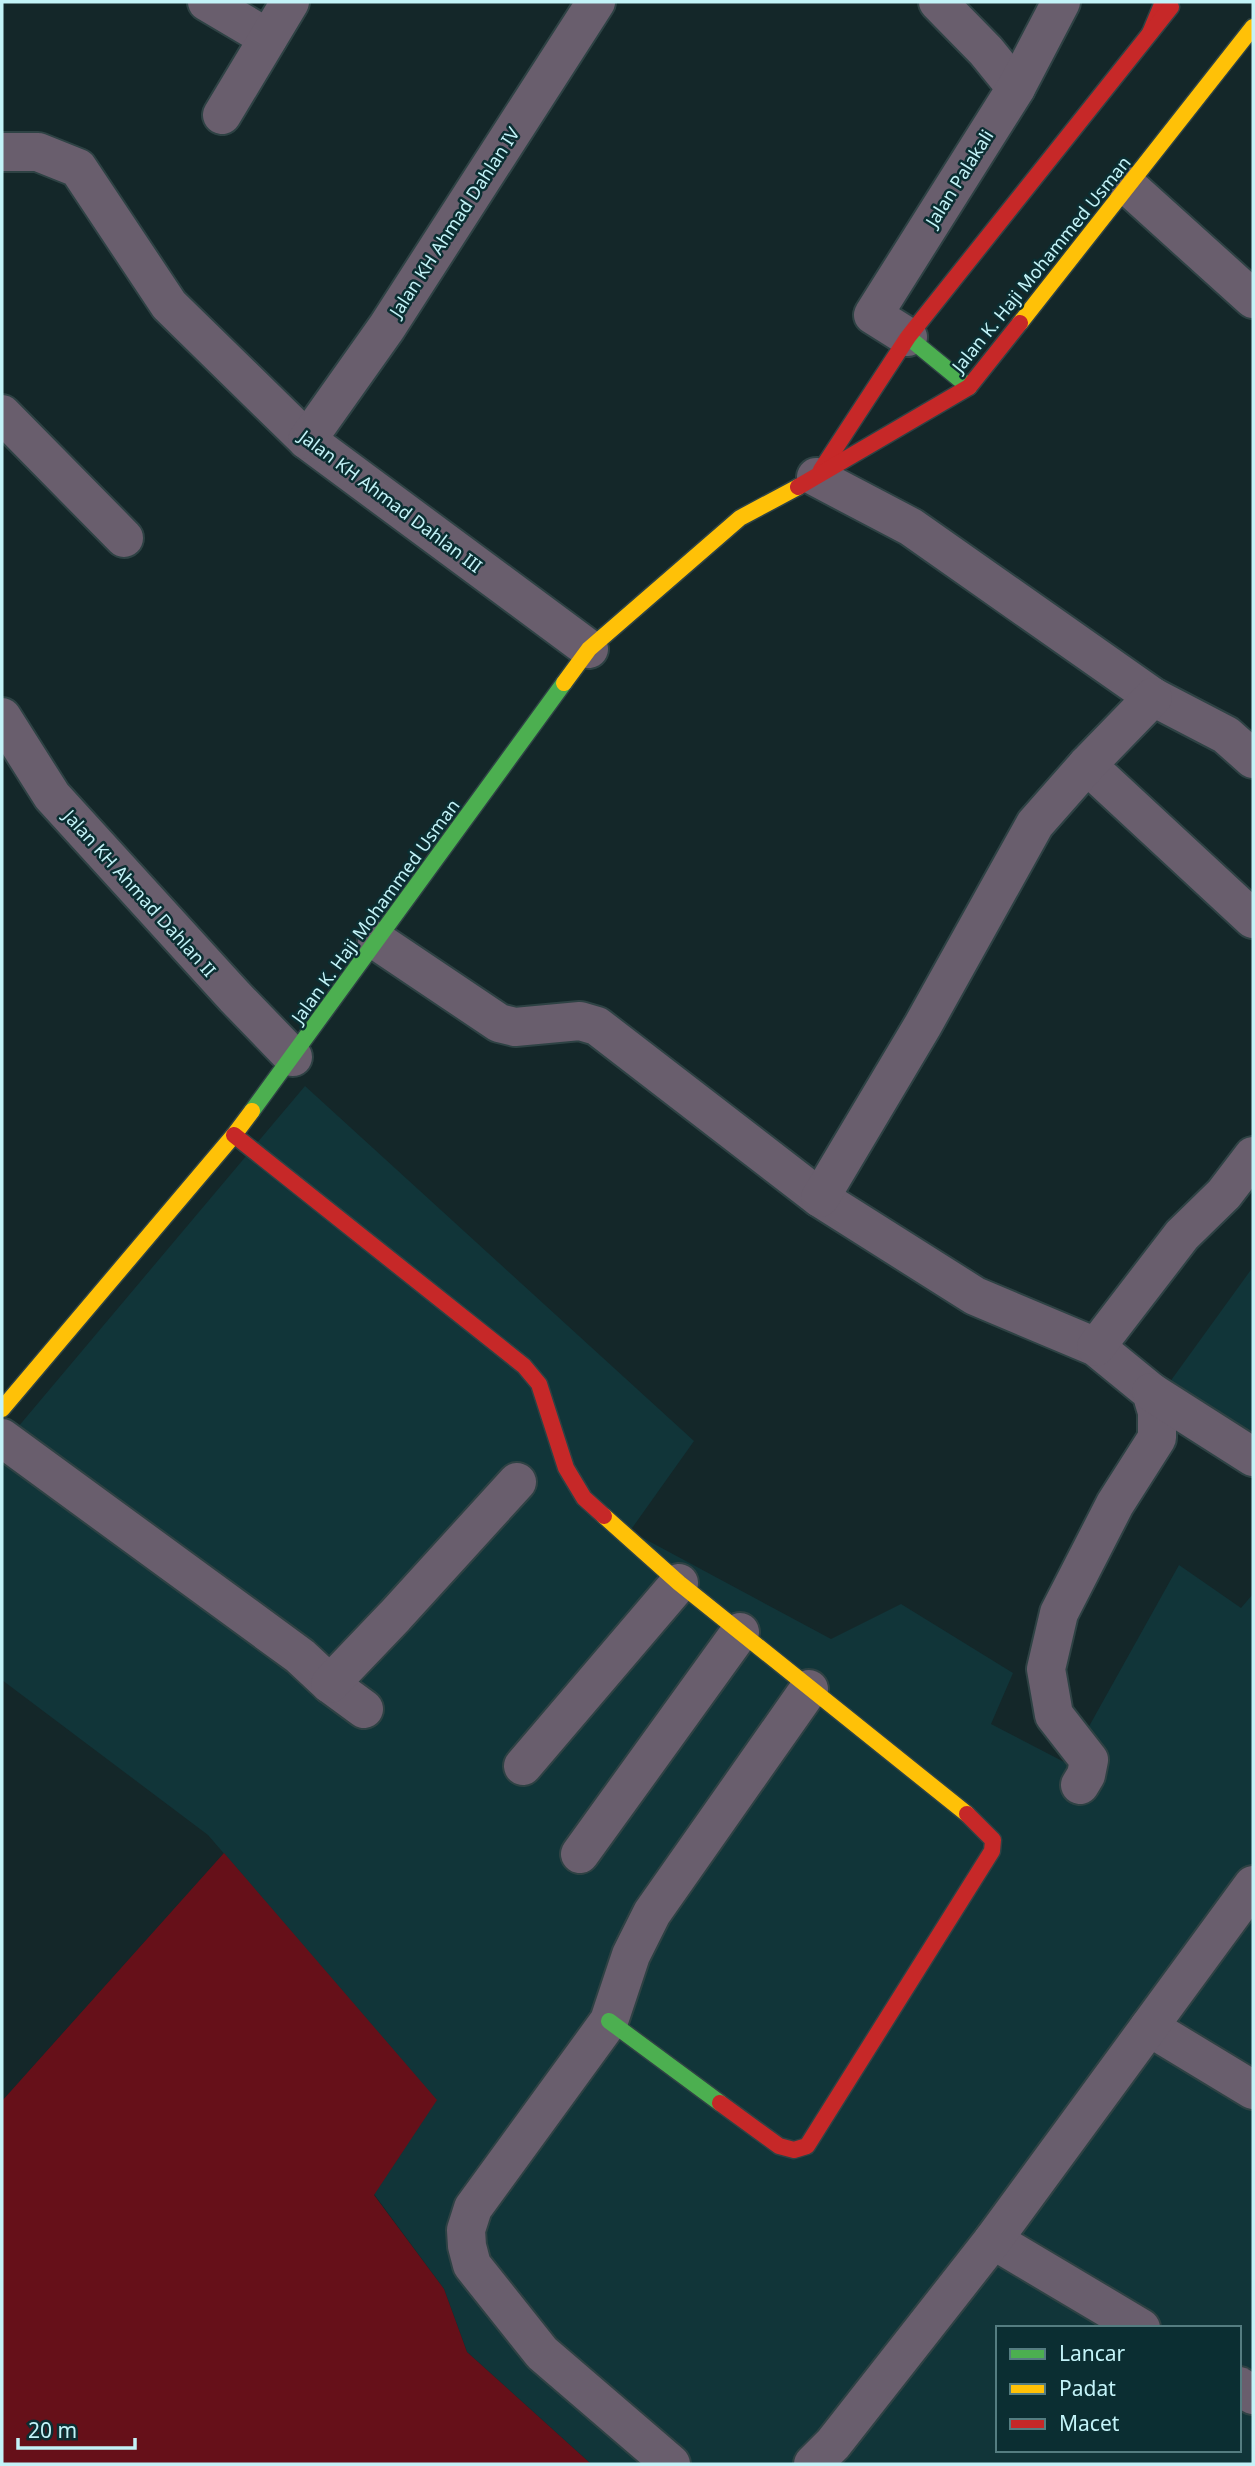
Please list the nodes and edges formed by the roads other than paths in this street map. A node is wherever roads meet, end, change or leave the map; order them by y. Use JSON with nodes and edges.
{"nodes":[{"id":1,"x":206,"y":2,"type":"edge"},
{"id":2,"x":290,"y":2,"type":"edge"},
{"id":3,"x":596,"y":2,"type":"edge"},
{"id":4,"x":938,"y":2,"type":"edge"},
{"id":5,"x":1061,"y":2,"type":"edge"},
{"id":6,"x":1163,"y":2,"type":"edge"},
{"id":7,"x":1175,"y":2,"type":"edge"},
{"id":8,"x":1253,"y":27,"type":"edge"},
{"id":9,"x":1150,"y":33,"type":"junction"},
{"id":10,"x":268,"y":38,"type":"junction"},
{"id":11,"x":1016,"y":88,"type":"junction"},
{"id":12,"x":222,"y":115,"type":"dead end"},
{"id":13,"x":2,"y":152,"type":"edge"},
{"id":14,"x":1128,"y":186,"type":"junction"},
{"id":15,"x":1253,"y":299,"type":"edge"},
{"id":16,"x":908,"y":337,"type":"junction"},
{"id":17,"x":969,"y":387,"type":"junction"},
{"id":18,"x":2,"y":414,"type":"edge"},
{"id":19,"x":307,"y":440,"type":"junction"},
{"id":20,"x":816,"y":477,"type":"junction"},
{"id":21,"x":124,"y":538,"type":"dead end"},
{"id":22,"x":589,"y":649,"type":"junction"},
{"id":23,"x":1153,"y":697,"type":"junction"},
{"id":24,"x":2,"y":717,"type":"edge"},
{"id":25,"x":1253,"y":758,"type":"edge"},
{"id":26,"x":1087,"y":765,"type":"junction"},
{"id":27,"x":1253,"y":919,"type":"edge"},
{"id":28,"x":377,"y":941,"type":"junction"},
{"id":29,"x":293,"y":1057,"type":"junction"},
{"id":30,"x":234,"y":1135,"type":"junction"},
{"id":31,"x":1253,"y":1156,"type":"edge"},
{"id":32,"x":820,"y":1198,"type":"junction"},
{"id":33,"x":1096,"y":1347,"type":"junction"},
{"id":34,"x":1151,"y":1392,"type":"junction"},
{"id":35,"x":2,"y":1409,"type":"edge"},
{"id":36,"x":2,"y":1438,"type":"edge"},
{"id":37,"x":1253,"y":1457,"type":"edge"},
{"id":38,"x":517,"y":1482,"type":"dead end"},
{"id":39,"x":679,"y":1583,"type":"junction"},
{"id":40,"x":740,"y":1632,"type":"junction"},
{"id":41,"x":330,"y":1684,"type":"junction"},
{"id":42,"x":809,"y":1689,"type":"junction"},
{"id":43,"x":363,"y":1709,"type":"dead end"},
{"id":44,"x":523,"y":1766,"type":"dead end"},
{"id":45,"x":1080,"y":1785,"type":"dead end"},
{"id":46,"x":580,"y":1854,"type":"dead end"},
{"id":47,"x":1248,"y":1905,"type":"edge"},
{"id":48,"x":609,"y":2021,"type":"junction"},
{"id":49,"x":1149,"y":2026,"type":"junction"},
{"id":50,"x":1253,"y":2090,"type":"edge"},
{"id":51,"x":993,"y":2240,"type":"junction"},
{"id":52,"x":1138,"y":2326,"type":"edge"},
{"id":53,"x":671,"y":2464,"type":"edge"},
{"id":54,"x":813,"y":2464,"type":"edge"}],
"edges":[{"from":1,"to":10,"type":"street"},
{"from":2,"to":10,"type":"street"},
{"from":3,"to":19,"type":"street","name":"Jalan KH Ahmad Dahlan IV"},
{"from":4,"to":11,"type":"street"},
{"from":5,"to":11,"type":"street","name":"Jalan Palakali"},
{"from":6,"to":9,"type":"main road"},
{"from":7,"to":9,"type":"main road","name":"Jalan K. Haji Mohammed Usman"},
{"from":8,"to":14,"type":"main road","name":"Jalan K. Haji Mohammed Usman"},
{"from":9,"to":16,"type":"main road","name":"Jalan K. Haji Mohammed Usman"},
{"from":10,"to":12,"type":"street"},
{"from":11,"to":16,"type":"street","name":"Jalan Palakali"},
{"from":13,"to":19,"type":"street","name":"Jalan KH Ahmad Dahlan III"},
{"from":14,"to":15,"type":"street"},
{"from":14,"to":17,"type":"main road","name":"Jalan K. Haji Mohammed Usman"},
{"from":16,"to":17,"type":"main road"},
{"from":16,"to":20,"type":"main road","name":"Jalan K. Haji Mohammed Usman"},
{"from":17,"to":20,"type":"main road","name":"Jalan K. Haji Mohammed Usman"},
{"from":18,"to":21,"type":"street"},
{"from":19,"to":22,"type":"street","name":"Jalan KH Ahmad Dahlan III"},
{"from":20,"to":22,"type":"main road","name":"Jalan K. Haji Mohammed Usman"},
{"from":20,"to":23,"type":"street"},
{"from":22,"to":28,"type":"main road","name":"Jalan K. Haji Mohammed Usman"},
{"from":23,"to":25,"type":"street"},
{"from":23,"to":26,"type":"street"},
{"from":24,"to":29,"type":"street","name":"Jalan KH Ahmad Dahlan II"},
{"from":26,"to":27,"type":"street"},
{"from":26,"to":32,"type":"street"},
{"from":28,"to":29,"type":"main road","name":"Jalan K. Haji Mohammed Usman"},
{"from":28,"to":32,"type":"street"},
{"from":29,"to":30,"type":"main road","name":"Jalan K. Haji Mohammed Usman"},
{"from":30,"to":35,"type":"main road","name":"Jalan K. Haji Mohammed Usman"},
{"from":30,"to":39,"type":"main road"},
{"from":31,"to":33,"type":"street"},
{"from":32,"to":33,"type":"street"},
{"from":33,"to":34,"type":"street"},
{"from":34,"to":37,"type":"street"},
{"from":34,"to":45,"type":"street"},
{"from":36,"to":41,"type":"street"},
{"from":38,"to":41,"type":"street"},
{"from":39,"to":40,"type":"main road"},
{"from":39,"to":44,"type":"street"},
{"from":40,"to":42,"type":"main road"},
{"from":40,"to":46,"type":"street"},
{"from":41,"to":43,"type":"street"},
{"from":42,"to":48,"type":"street"},
{"from":42,"to":48,"type":"main road"},
{"from":47,"to":49,"type":"street"},
{"from":48,"to":53,"type":"street"},
{"from":49,"to":50,"type":"street"},
{"from":49,"to":51,"type":"street"},
{"from":51,"to":52,"type":"street"},
{"from":51,"to":54,"type":"street"}]}
